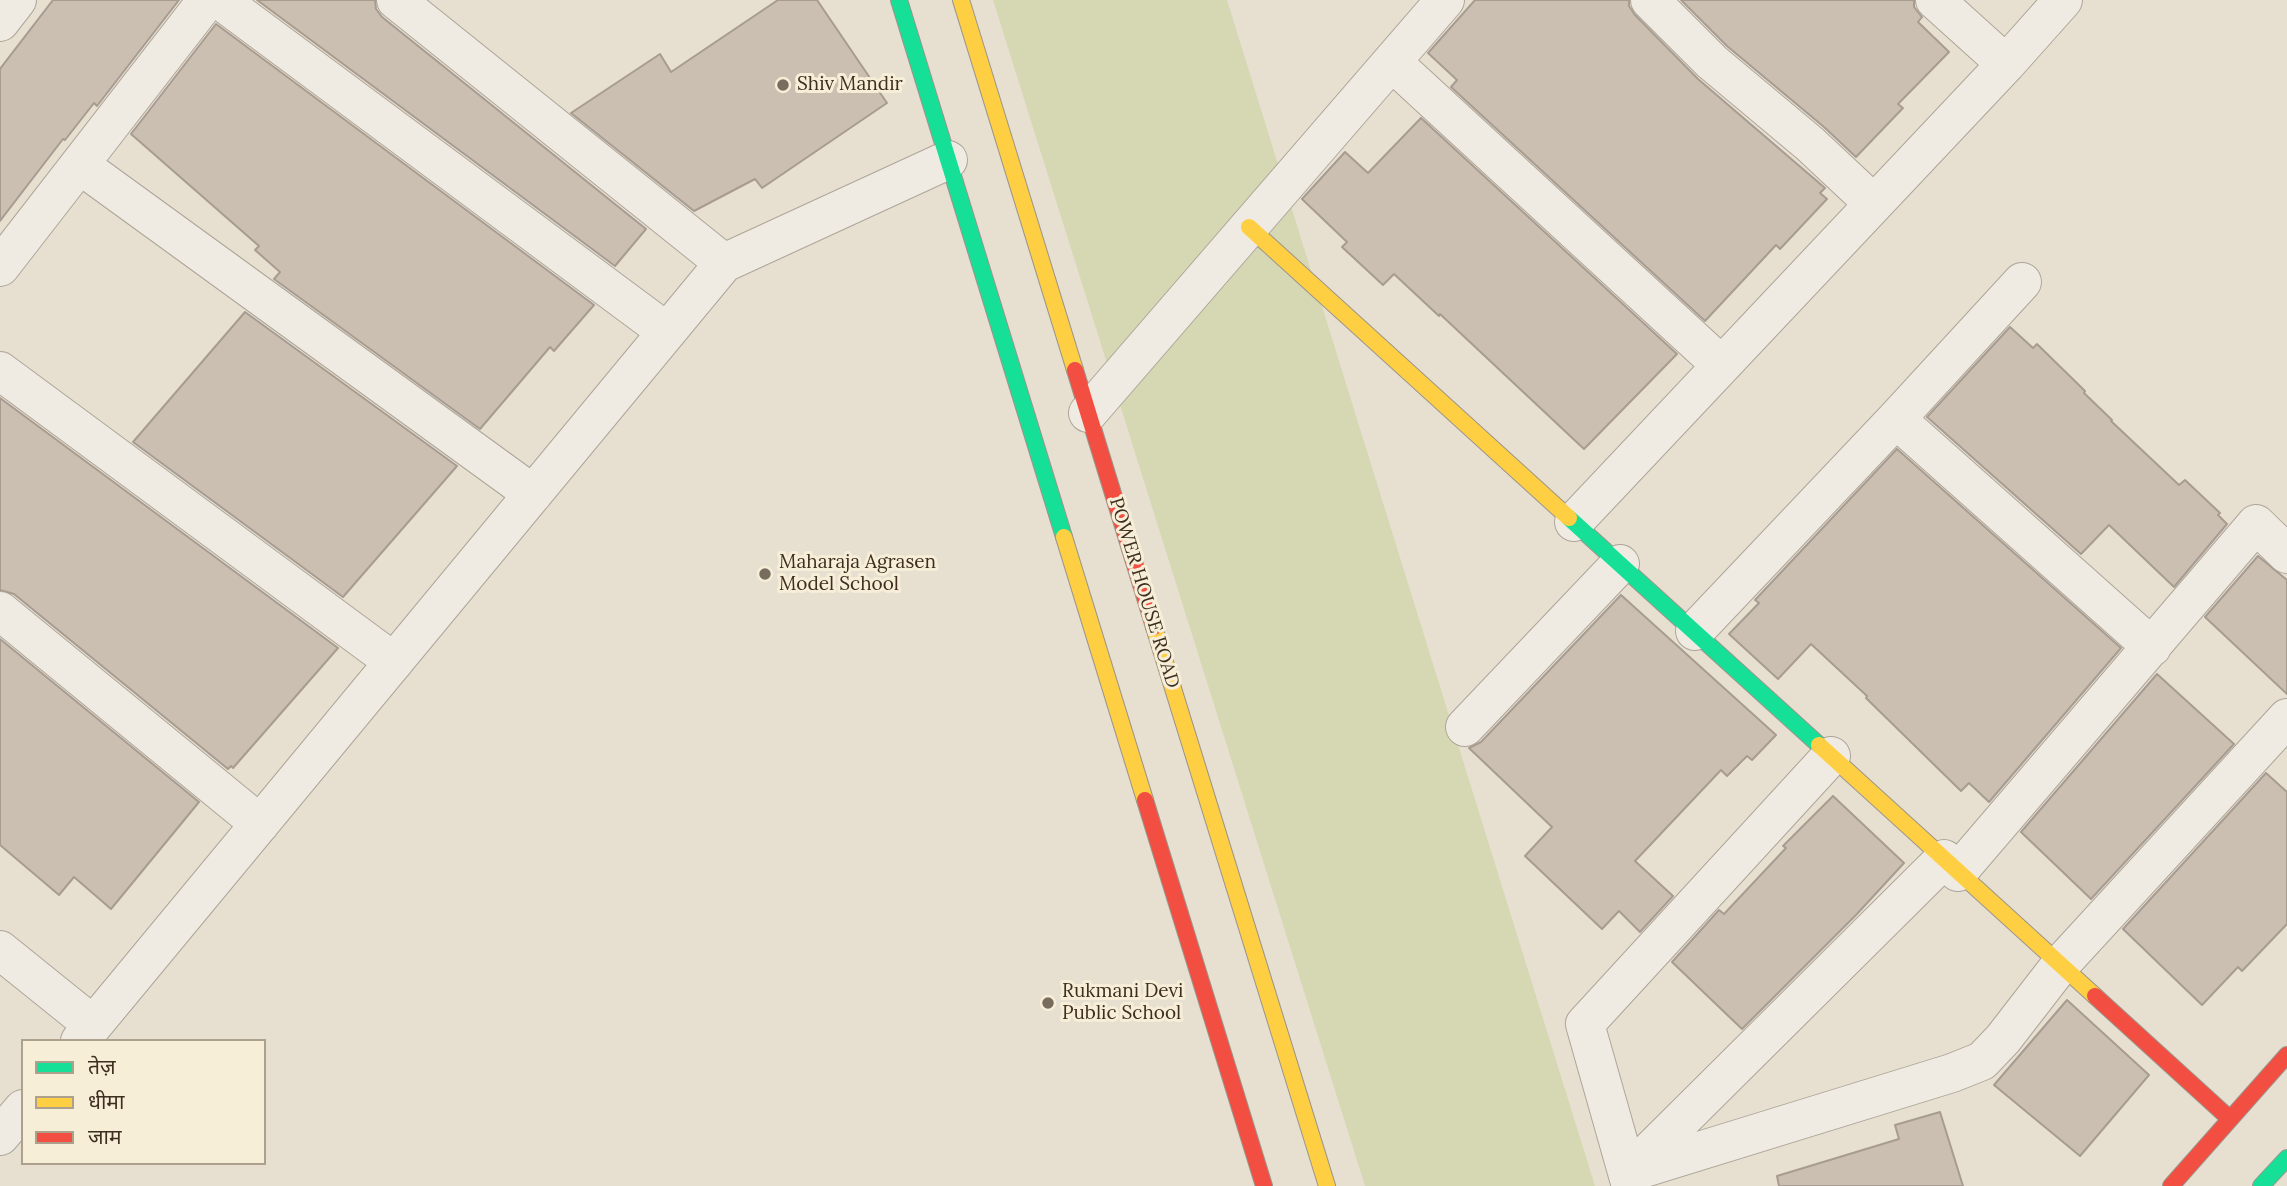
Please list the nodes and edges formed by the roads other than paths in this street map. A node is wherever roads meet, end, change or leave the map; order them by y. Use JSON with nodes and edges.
{"nodes":[{"id":1,"x":17,"y":0,"type":"edge"},
{"id":2,"x":207,"y":0,"type":"edge"},
{"id":3,"x":220,"y":0,"type":"edge"},
{"id":4,"x":396,"y":0,"type":"edge"},
{"id":5,"x":899,"y":0,"type":"edge"},
{"id":6,"x":961,"y":0,"type":"edge"},
{"id":7,"x":1445,"y":0,"type":"edge"},
{"id":8,"x":1650,"y":0,"type":"edge"},
{"id":9,"x":1935,"y":0,"type":"edge"},
{"id":10,"x":2063,"y":0,"type":"edge"},
{"id":11,"x":0,"y":22,"type":"edge"},
{"id":12,"x":1392,"y":62,"type":"junction"},
{"id":13,"x":2006,"y":64,"type":"junction"},
{"id":14,"x":948,"y":160,"type":"junction"},
{"id":15,"x":80,"y":165,"type":"junction"},
{"id":16,"x":1874,"y":204,"type":"junction"},
{"id":17,"x":1249,"y":227,"type":"junction"},
{"id":18,"x":724,"y":263,"type":"junction"},
{"id":19,"x":0,"y":267,"type":"edge"},
{"id":20,"x":2022,"y":282,"type":"dead end"},
{"id":21,"x":667,"y":332,"type":"junction"},
{"id":22,"x":1721,"y":365,"type":"junction"},
{"id":23,"x":0,"y":371,"type":"edge"},
{"id":24,"x":1088,"y":413,"type":"junction"},
{"id":25,"x":1896,"y":419,"type":"junction"},
{"id":26,"x":533,"y":494,"type":"junction"},
{"id":27,"x":1574,"y":522,"type":"junction"},
{"id":28,"x":2287,"y":554,"type":"edge"},
{"id":29,"x":1620,"y":564,"type":"junction"},
{"id":30,"x":0,"y":611,"type":"edge"},
{"id":31,"x":1695,"y":631,"type":"junction"},
{"id":32,"x":2151,"y":647,"type":"junction"},
{"id":33,"x":394,"y":662,"type":"junction"},
{"id":34,"x":2287,"y":718,"type":"edge"},
{"id":35,"x":1465,"y":727,"type":"dead end"},
{"id":36,"x":1831,"y":756,"type":"junction"},
{"id":37,"x":260,"y":824,"type":"junction"},
{"id":38,"x":1951,"y":866,"type":"junction"},
{"id":39,"x":0,"y":950,"type":"edge"},
{"id":40,"x":2061,"y":964,"type":"junction"},
{"id":41,"x":86,"y":1033,"type":"edge"},
{"id":42,"x":2287,"y":1055,"type":"edge"},
{"id":43,"x":21,"y":1111,"type":"edge"},
{"id":44,"x":2230,"y":1119,"type":"junction"},
{"id":45,"x":0,"y":1136,"type":"edge"},
{"id":46,"x":2287,"y":1157,"type":"edge"},
{"id":47,"x":1630,"y":1180,"type":"edge"},
{"id":48,"x":1264,"y":1186,"type":"edge"},
{"id":49,"x":1327,"y":1186,"type":"edge"},
{"id":50,"x":2171,"y":1186,"type":"edge"},
{"id":51,"x":2261,"y":1186,"type":"edge"}],
"edges":[{"from":1,"to":11,"type":"street"},
{"from":2,"to":15,"type":"street"},
{"from":3,"to":21,"type":"street"},
{"from":4,"to":18,"type":"street"},
{"from":5,"to":14,"type":"street"},
{"from":6,"to":24,"type":"street","name":"POWER HOUSE ROAD"},
{"from":7,"to":12,"type":"street"},
{"from":8,"to":16,"type":"street"},
{"from":9,"to":13,"type":"street"},
{"from":10,"to":13,"type":"street"},
{"from":12,"to":17,"type":"street"},
{"from":12,"to":22,"type":"street"},
{"from":13,"to":16,"type":"street"},
{"from":14,"to":18,"type":"street"},
{"from":14,"to":48,"type":"street"},
{"from":15,"to":19,"type":"street"},
{"from":15,"to":26,"type":"street"},
{"from":16,"to":22,"type":"street"},
{"from":17,"to":24,"type":"street"},
{"from":17,"to":27,"type":"street"},
{"from":18,"to":21,"type":"street"},
{"from":20,"to":25,"type":"street"},
{"from":21,"to":26,"type":"street"},
{"from":22,"to":27,"type":"street"},
{"from":23,"to":33,"type":"street"},
{"from":24,"to":49,"type":"street","name":"POWER HOUSE ROAD"},
{"from":25,"to":31,"type":"street"},
{"from":25,"to":32,"type":"street"},
{"from":26,"to":33,"type":"street"},
{"from":27,"to":29,"type":"street"},
{"from":28,"to":32,"type":"street"},
{"from":29,"to":31,"type":"street"},
{"from":29,"to":35,"type":"street"},
{"from":30,"to":37,"type":"street"},
{"from":31,"to":36,"type":"street"},
{"from":32,"to":38,"type":"street"},
{"from":33,"to":37,"type":"street"},
{"from":34,"to":40,"type":"street"},
{"from":36,"to":38,"type":"street"},
{"from":36,"to":47,"type":"street"},
{"from":37,"to":41,"type":"street"},
{"from":38,"to":40,"type":"street"},
{"from":38,"to":47,"type":"street"},
{"from":39,"to":41,"type":"street"},
{"from":40,"to":44,"type":"street"},
{"from":40,"to":47,"type":"street"},
{"from":42,"to":44,"type":"street"},
{"from":43,"to":45,"type":"street"},
{"from":44,"to":50,"type":"street"},
{"from":46,"to":51,"type":"street"}]}
